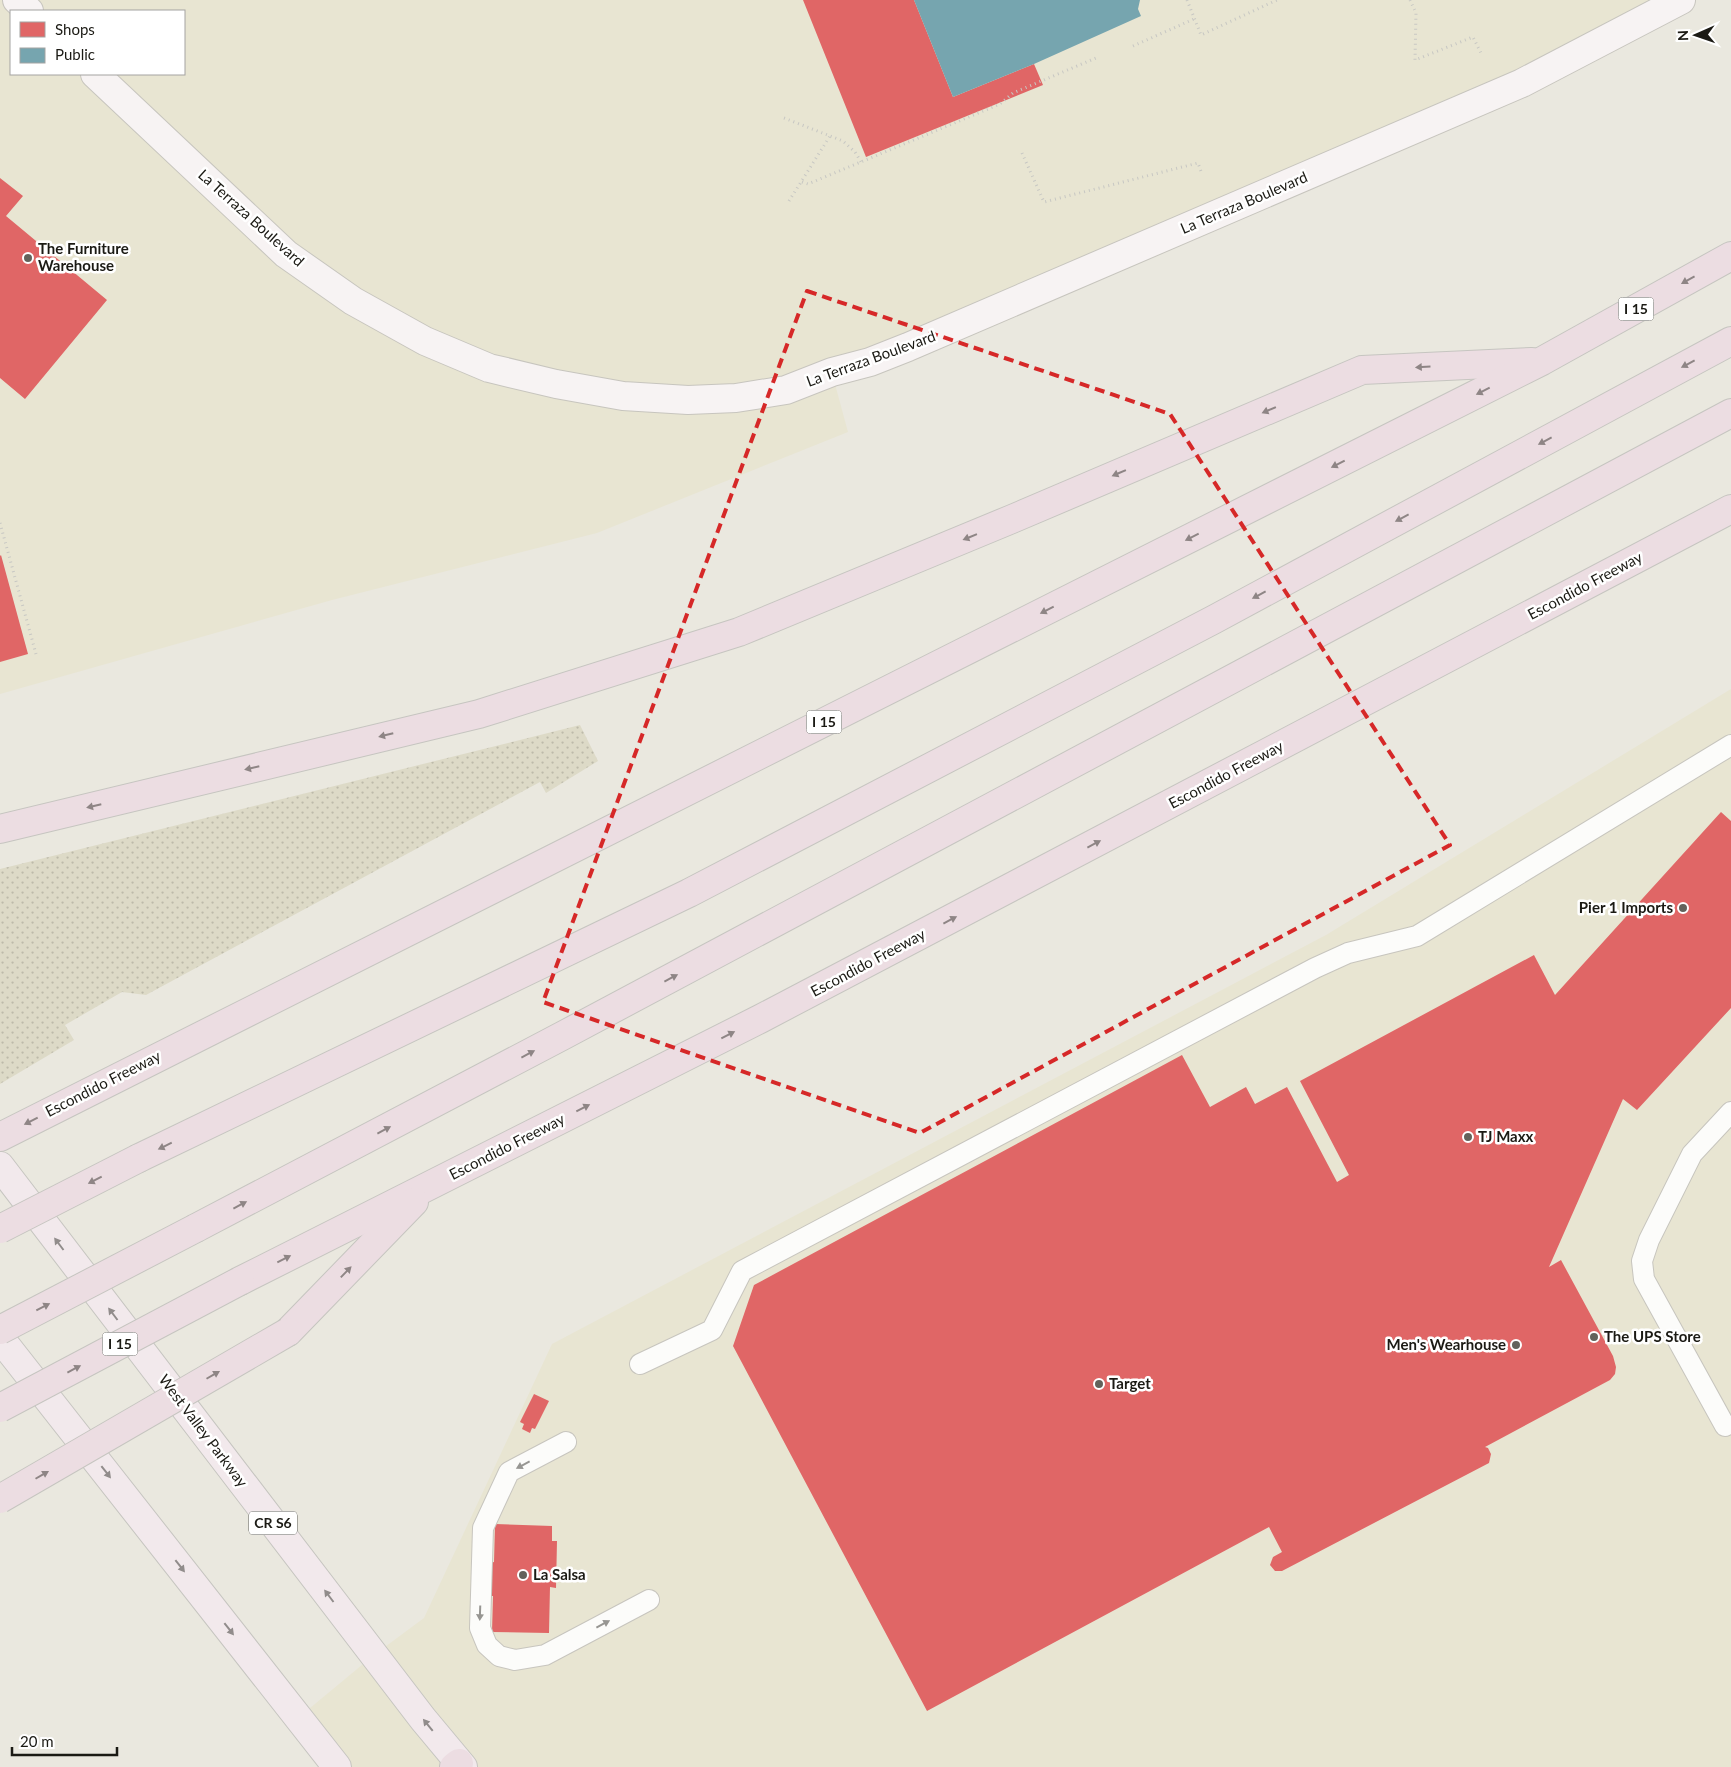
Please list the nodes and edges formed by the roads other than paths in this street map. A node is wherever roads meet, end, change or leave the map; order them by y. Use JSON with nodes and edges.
{"nodes":[{"id":1,"x":17,"y":0,"type":"edge"},
{"id":2,"x":1681,"y":0,"type":"edge"},
{"id":3,"x":28,"y":10,"type":"edge"},
{"id":4,"x":96,"y":75,"type":"edge"},
{"id":5,"x":1731,"y":256,"type":"edge"},
{"id":6,"x":1731,"y":340,"type":"edge"},
{"id":7,"x":1542,"y":361,"type":"junction"},
{"id":8,"x":1731,"y":413,"type":"edge"},
{"id":9,"x":1731,"y":509,"type":"edge"},
{"id":10,"x":1731,"y":745,"type":"edge"},
{"id":11,"x":0,"y":829,"type":"edge"},
{"id":12,"x":1731,"y":1112,"type":"edge"},
{"id":13,"x":0,"y":1137,"type":"edge"},
{"id":14,"x":0,"y":1166,"type":"edge"},
{"id":15,"x":430,"y":1185,"type":"junction"},
{"id":16,"x":0,"y":1229,"type":"edge"},
{"id":17,"x":0,"y":1330,"type":"edge"},
{"id":18,"x":0,"y":1338,"type":"edge"},
{"id":19,"x":640,"y":1364,"type":"dead end"},
{"id":20,"x":0,"y":1408,"type":"edge"},
{"id":21,"x":1725,"y":1426,"type":"dead end"},
{"id":22,"x":566,"y":1442,"type":"dead end"},
{"id":23,"x":0,"y":1499,"type":"edge"},
{"id":24,"x":649,"y":1600,"type":"dead end"},
{"id":25,"x":458,"y":1766,"type":"edge"},
{"id":26,"x":337,"y":1767,"type":"edge"}],
"edges":[{"from":1,"to":3,"type":"street"},
{"from":2,"to":4,"type":"street","name":"La Terraza Boulevard"},
{"from":5,"to":7,"type":"highway","name":"Escondido Freeway","number":"I 15","one_way":true},
{"from":6,"to":16,"type":"highway","one_way":true,"bridge":true},
{"from":7,"to":11,"type":"highway","one_way":true},
{"from":7,"to":13,"type":"highway","name":"Escondido Freeway","number":"I 15","one_way":true},
{"from":17,"to":8,"type":"highway","one_way":true,"bridge":true},
{"from":15,"to":9,"type":"highway","name":"Escondido Freeway","number":"I 15","one_way":true},
{"from":10,"to":19,"type":"lane"},
{"from":12,"to":21,"type":"lane"},
{"from":25,"to":14,"type":"main road","name":"West Valley Parkway","number":"CR S6","one_way":true},
{"from":20,"to":15,"type":"highway","name":"Escondido Freeway","number":"I 15","one_way":true,"bridge":true},
{"from":23,"to":15,"type":"highway","one_way":true,"bridge":true},
{"from":18,"to":26,"type":"main road","one_way":true},
{"from":22,"to":24,"type":"lane","one_way":true}]}
